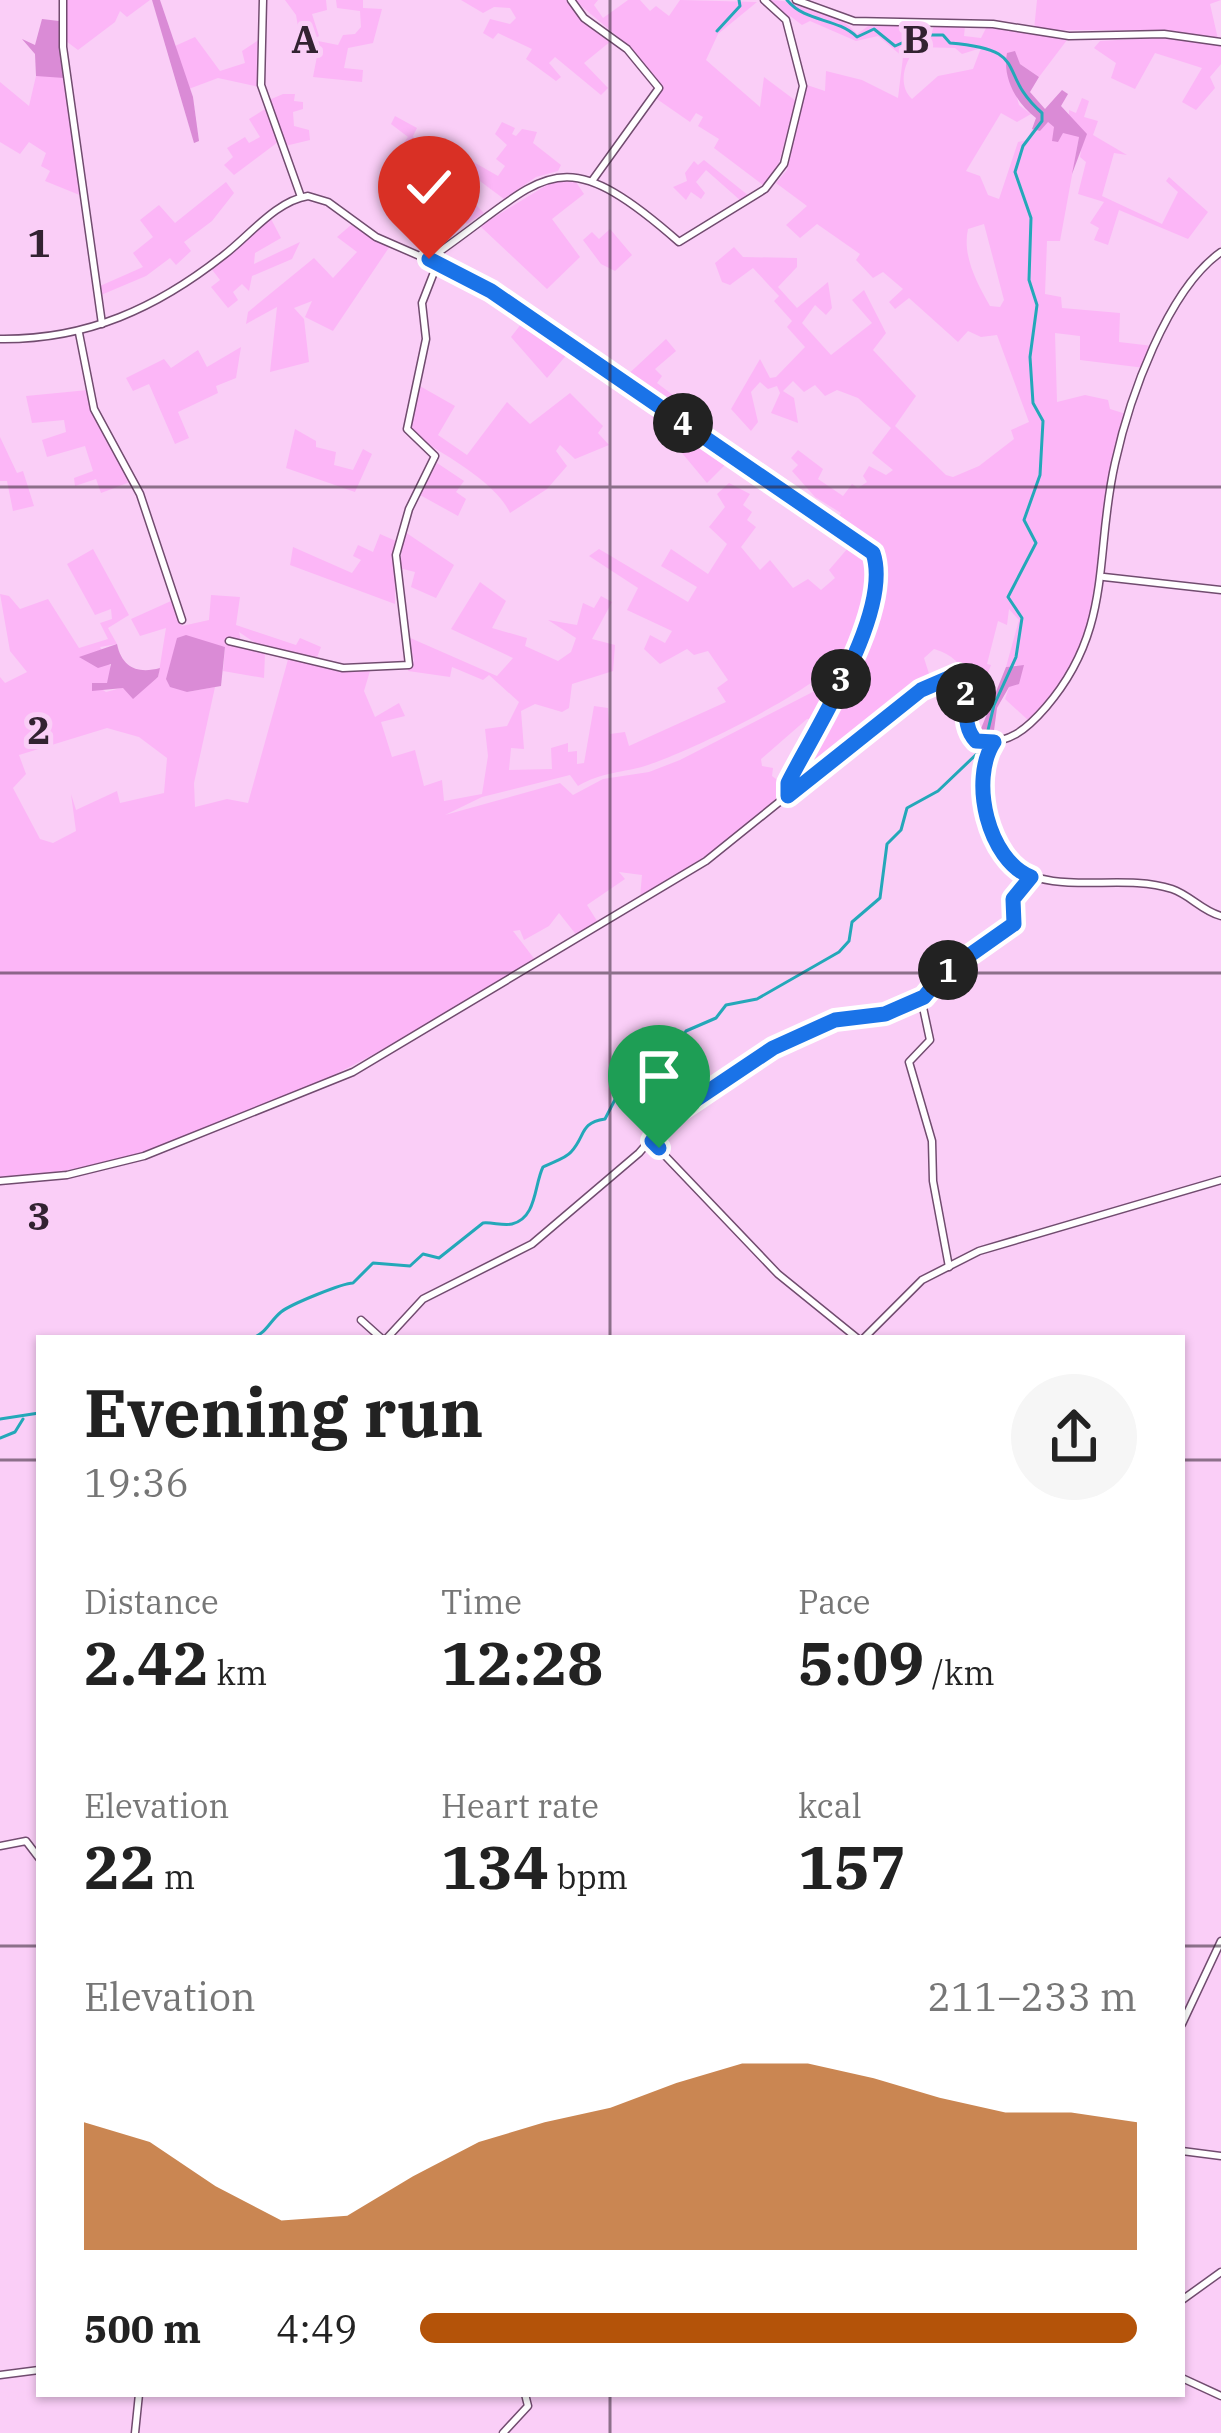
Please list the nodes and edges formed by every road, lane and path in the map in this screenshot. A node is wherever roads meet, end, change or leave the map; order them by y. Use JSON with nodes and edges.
{"nodes":[{"id":1,"x":63,"y":0,"type":"edge"},
{"id":2,"x":263,"y":0,"type":"edge"},
{"id":3,"x":571,"y":0,"type":"edge"},
{"id":4,"x":764,"y":0,"type":"edge"},
{"id":5,"x":796,"y":0,"type":"edge"},
{"id":6,"x":1221,"y":42,"type":"edge"},
{"id":7,"x":592,"y":181,"type":"junction"},
{"id":8,"x":301,"y":197,"type":"junction"},
{"id":9,"x":1221,"y":252,"type":"edge"},
{"id":10,"x":434,"y":260,"type":"junction"},
{"id":11,"x":102,"y":324,"type":"junction"},
{"id":12,"x":79,"y":333,"type":"junction"},
{"id":13,"x":0,"y":339,"type":"edge"},
{"id":14,"x":1104,"y":577,"type":"junction"},
{"id":15,"x":1221,"y":590,"type":"edge"},
{"id":16,"x":182,"y":620,"type":"dead end"},
{"id":17,"x":229,"y":640,"type":"dead end"},
{"id":18,"x":989,"y":742,"type":"junction"},
{"id":19,"x":788,"y":796,"type":"junction"},
{"id":20,"x":1031,"y":877,"type":"junction"},
{"id":21,"x":1221,"y":916,"type":"edge"},
{"id":22,"x":921,"y":998,"type":"junction"},
{"id":23,"x":652,"y":1141,"type":"junction"},
{"id":24,"x":1221,"y":1180,"type":"edge"},
{"id":25,"x":0,"y":1181,"type":"edge"},
{"id":26,"x":949,"y":1267,"type":"junction"},
{"id":27,"x":361,"y":1321,"type":"dead end"},
{"id":28,"x":380,"y":1335,"type":"edge"},
{"id":29,"x":387,"y":1335,"type":"edge"},
{"id":30,"x":856,"y":1335,"type":"edge"},
{"id":31,"x":863,"y":1335,"type":"edge"},
{"id":32,"x":0,"y":1846,"type":"edge"},
{"id":33,"x":36,"y":1854,"type":"edge"},
{"id":34,"x":1221,"y":1941,"type":"edge"},
{"id":35,"x":1185,"y":2018,"type":"edge"},
{"id":36,"x":1185,"y":2151,"type":"edge"},
{"id":37,"x":1221,"y":2156,"type":"edge"},
{"id":38,"x":1221,"y":2272,"type":"edge"},
{"id":39,"x":1185,"y":2298,"type":"edge"},
{"id":40,"x":36,"y":2370,"type":"edge"},
{"id":41,"x":0,"y":2375,"type":"edge"},
{"id":42,"x":1185,"y":2379,"type":"edge"},
{"id":43,"x":1221,"y":2396,"type":"edge"},
{"id":44,"x":140,"y":2397,"type":"edge"},
{"id":45,"x":526,"y":2397,"type":"edge"},
{"id":46,"x":135,"y":2433,"type":"edge"},
{"id":47,"x":503,"y":2433,"type":"edge"}],
"edges":[{"from":1,"to":11,"type":"street"},
{"from":2,"to":8,"type":"street"},
{"from":3,"to":7,"type":"street"},
{"from":4,"to":7,"type":"street"},
{"from":5,"to":6,"type":"street"},
{"from":7,"to":10,"type":"street"},
{"from":8,"to":10,"type":"street"},
{"from":8,"to":11,"type":"street"},
{"from":9,"to":14,"type":"street"},
{"from":10,"to":17,"type":"street"},
{"from":10,"to":19,"type":"street"},
{"from":11,"to":12,"type":"street"},
{"from":12,"to":13,"type":"street"},
{"from":12,"to":16,"type":"street"},
{"from":14,"to":15,"type":"street"},
{"from":14,"to":18,"type":"street"},
{"from":18,"to":19,"type":"street"},
{"from":18,"to":20,"type":"street"},
{"from":19,"to":25,"type":"street"},
{"from":20,"to":21,"type":"street"},
{"from":20,"to":22,"type":"street"},
{"from":22,"to":23,"type":"street"},
{"from":22,"to":26,"type":"street"},
{"from":23,"to":29,"type":"street"},
{"from":23,"to":30,"type":"street"},
{"from":24,"to":26,"type":"street"},
{"from":26,"to":31,"type":"street"},
{"from":27,"to":28,"type":"street"},
{"from":32,"to":33,"type":"street"},
{"from":34,"to":35,"type":"street"},
{"from":36,"to":37,"type":"street"},
{"from":38,"to":39,"type":"street"},
{"from":40,"to":41,"type":"street"},
{"from":42,"to":43,"type":"street"},
{"from":44,"to":46,"type":"street"},
{"from":45,"to":47,"type":"street"}]}
